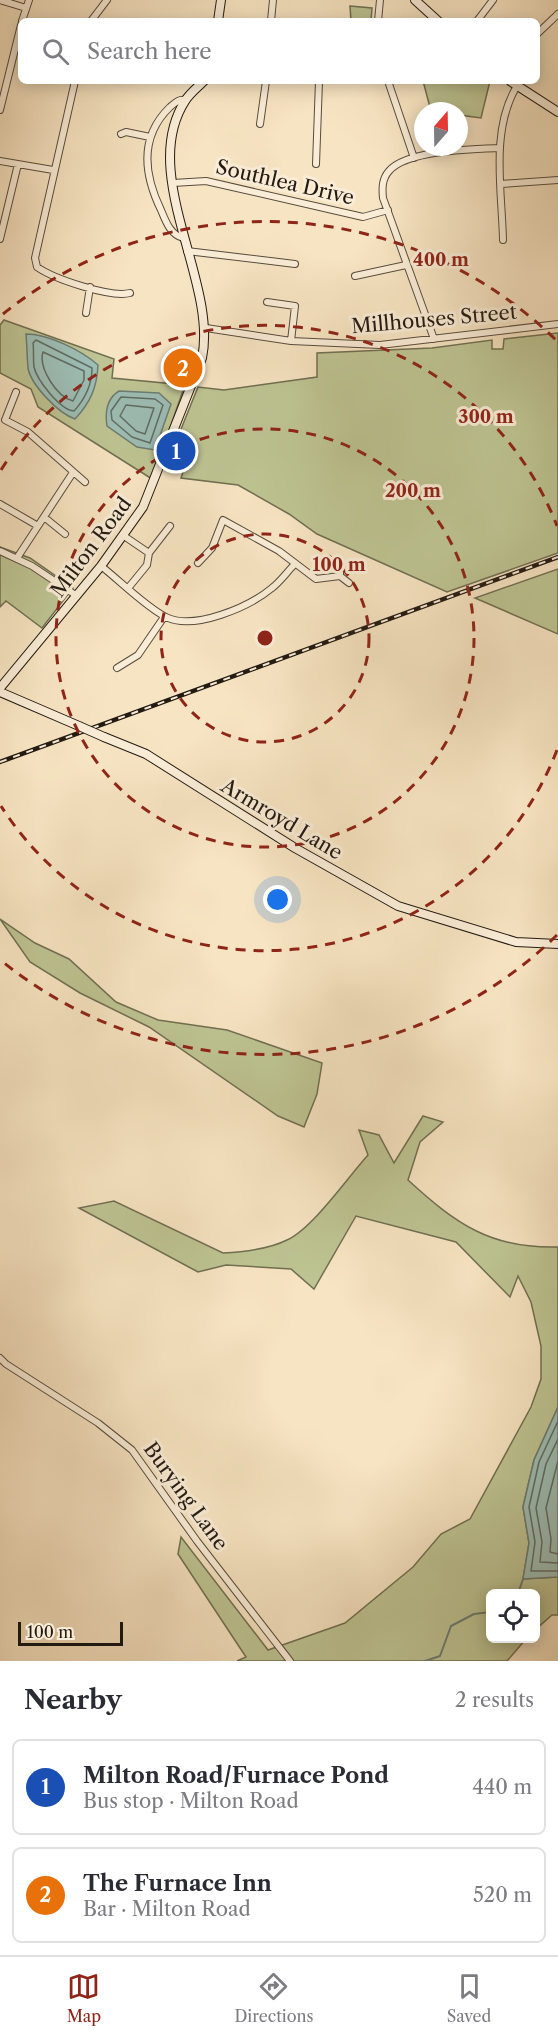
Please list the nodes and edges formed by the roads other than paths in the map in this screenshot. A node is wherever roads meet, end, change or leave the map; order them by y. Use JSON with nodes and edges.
{"nodes":[{"id":1,"x":0,"y":0,"type":"edge"},
{"id":2,"x":29,"y":0,"type":"edge"},
{"id":3,"x":220,"y":0,"type":"edge"},
{"id":4,"x":273,"y":0,"type":"edge"},
{"id":5,"x":380,"y":0,"type":"edge"},
{"id":6,"x":494,"y":0,"type":"edge"},
{"id":7,"x":420,"y":2,"type":"edge"},
{"id":8,"x":106,"y":6,"type":"edge"},
{"id":9,"x":26,"y":8,"type":"junction"},
{"id":10,"x":558,"y":14,"type":"edge"},
{"id":11,"x":23,"y":18,"type":"edge"},
{"id":12,"x":95,"y":18,"type":"edge"},
{"id":13,"x":219,"y":18,"type":"edge"},
{"id":14,"x":271,"y":18,"type":"edge"},
{"id":15,"x":378,"y":18,"type":"edge"},
{"id":16,"x":435,"y":18,"type":"edge"},
{"id":17,"x":479,"y":18,"type":"edge"},
{"id":18,"x":540,"y":31,"type":"edge"},
{"id":19,"x":18,"y":39,"type":"edge"},
{"id":20,"x":74,"y":84,"type":"edge"},
{"id":21,"x":201,"y":84,"type":"edge"},
{"id":22,"x":266,"y":84,"type":"edge"},
{"id":23,"x":319,"y":84,"type":"edge"},
{"id":24,"x":389,"y":84,"type":"edge"},
{"id":25,"x":513,"y":84,"type":"edge"},
{"id":26,"x":515,"y":84,"type":"edge"},
{"id":27,"x":185,"y":100,"type":"junction"},
{"id":28,"x":0,"y":110,"type":"edge"},
{"id":29,"x":558,"y":112,"type":"edge"},
{"id":30,"x":260,"y":124,"type":"dead end"},
{"id":31,"x":121,"y":134,"type":"dead end"},
{"id":32,"x":150,"y":137,"type":"junction"},
{"id":33,"x":500,"y":148,"type":"junction"},
{"id":34,"x":414,"y":158,"type":"junction"},
{"id":35,"x":0,"y":161,"type":"edge"},
{"id":36,"x":18,"y":164,"type":"junction"},
{"id":37,"x":316,"y":164,"type":"dead end"},
{"id":38,"x":53,"y":170,"type":"junction"},
{"id":39,"x":558,"y":180,"type":"edge"},
{"id":40,"x":173,"y":183,"type":"junction"},
{"id":41,"x":501,"y":184,"type":"junction"},
{"id":42,"x":388,"y":210,"type":"junction"},
{"id":43,"x":183,"y":238,"type":"junction"},
{"id":44,"x":0,"y":240,"type":"edge"},
{"id":45,"x":503,"y":240,"type":"dead end"},
{"id":46,"x":187,"y":251,"type":"junction"},
{"id":47,"x":295,"y":264,"type":"dead end"},
{"id":48,"x":406,"y":265,"type":"junction"},
{"id":49,"x":355,"y":276,"type":"dead end"},
{"id":50,"x":90,"y":287,"type":"junction"},
{"id":51,"x":130,"y":293,"type":"dead end"},
{"id":52,"x":267,"y":302,"type":"dead end"},
{"id":53,"x":86,"y":313,"type":"dead end"},
{"id":54,"x":558,"y":324,"type":"edge"},
{"id":55,"x":206,"y":328,"type":"junction"},
{"id":56,"x":434,"y":339,"type":"junction"},
{"id":57,"x":291,"y":341,"type":"junction"},
{"id":58,"x":16,"y":392,"type":"dead end"},
{"id":59,"x":72,"y":474,"type":"junction"},
{"id":60,"x":85,"y":482,"type":"dead end"},
{"id":61,"x":0,"y":504,"type":"edge"},
{"id":62,"x":44,"y":517,"type":"junction"},
{"id":63,"x":38,"y":526,"type":"junction"},
{"id":64,"x":170,"y":526,"type":"dead end"},
{"id":65,"x":65,"y":534,"type":"dead end"},
{"id":66,"x":124,"y":536,"type":"junction"},
{"id":67,"x":0,"y":551,"type":"edge"},
{"id":68,"x":149,"y":553,"type":"junction"},
{"id":69,"x":17,"y":558,"type":"junction"},
{"id":70,"x":198,"y":562,"type":"dead end"},
{"id":71,"x":294,"y":565,"type":"junction"},
{"id":72,"x":340,"y":565,"type":"dead end"},
{"id":73,"x":101,"y":566,"type":"junction"},
{"id":74,"x":339,"y":576,"type":"junction"},
{"id":75,"x":349,"y":583,"type":"dead end"},
{"id":76,"x":129,"y":587,"type":"junction"},
{"id":77,"x":77,"y":596,"type":"junction"},
{"id":78,"x":164,"y":617,"type":"junction"},
{"id":79,"x":117,"y":668,"type":"dead end"},
{"id":80,"x":0,"y":690,"type":"edge"},
{"id":81,"x":558,"y":944,"type":"edge"},
{"id":82,"x":0,"y":1358,"type":"edge"},
{"id":83,"x":290,"y":1661,"type":"edge"}],
"edges":[{"from":1,"to":9,"type":"street"},
{"from":2,"to":9,"type":"street"},
{"from":3,"to":13,"type":"street"},
{"from":4,"to":14,"type":"street"},
{"from":5,"to":15,"type":"street"},
{"from":6,"to":17,"type":"street"},
{"from":7,"to":16,"type":"street"},
{"from":8,"to":12,"type":"street"},
{"from":9,"to":11,"type":"street"},
{"from":10,"to":18,"type":"street"},
{"from":19,"to":28,"type":"street"},
{"from":20,"to":38,"type":"street"},
{"from":21,"to":27,"type":"street","name":"Milton Road"},
{"from":22,"to":30,"type":"street"},
{"from":23,"to":37,"type":"street"},
{"from":24,"to":34,"type":"street"},
{"from":25,"to":33,"type":"street"},
{"from":26,"to":29,"type":"street"},
{"from":27,"to":32,"type":"street","name":"Milton Road"},
{"from":27,"to":40,"type":"street","name":"Milton Road"},
{"from":31,"to":32,"type":"street"},
{"from":32,"to":43,"type":"street","name":"Milton Road"},
{"from":33,"to":34,"type":"street"},
{"from":33,"to":41,"type":"street"},
{"from":34,"to":42,"type":"street"},
{"from":35,"to":36,"type":"street"},
{"from":36,"to":38,"type":"street"},
{"from":36,"to":44,"type":"street"},
{"from":38,"to":50,"type":"street"},
{"from":39,"to":41,"type":"street"},
{"from":40,"to":42,"type":"street","name":"Southlea Drive"},
{"from":40,"to":43,"type":"street","name":"Milton Road"},
{"from":41,"to":45,"type":"street"},
{"from":42,"to":48,"type":"street"},
{"from":43,"to":46,"type":"street","name":"Milton Road"},
{"from":46,"to":47,"type":"street"},
{"from":46,"to":55,"type":"street","name":"Milton Road"},
{"from":48,"to":49,"type":"street"},
{"from":48,"to":56,"type":"street"},
{"from":50,"to":51,"type":"street"},
{"from":50,"to":53,"type":"street"},
{"from":52,"to":57,"type":"street"},
{"from":54,"to":56,"type":"street","name":"Millhouses Street"},
{"from":55,"to":57,"type":"street","name":"Millhouses Street"},
{"from":55,"to":66,"type":"street","name":"Milton Road"},
{"from":56,"to":57,"type":"street","name":"Millhouses Street"},
{"from":58,"to":59,"type":"street"},
{"from":59,"to":60,"type":"street"},
{"from":59,"to":62,"type":"street"},
{"from":61,"to":63,"type":"street"},
{"from":62,"to":63,"type":"street"},
{"from":62,"to":65,"type":"street"},
{"from":63,"to":69,"type":"street"},
{"from":64,"to":68,"type":"street"},
{"from":66,"to":68,"type":"street"},
{"from":66,"to":73,"type":"street","name":"Milton Road"},
{"from":67,"to":69,"type":"street"},
{"from":68,"to":76,"type":"street"},
{"from":69,"to":77,"type":"street"},
{"from":70,"to":71,"type":"street"},
{"from":71,"to":74,"type":"street"},
{"from":71,"to":78,"type":"street"},
{"from":72,"to":74,"type":"street"},
{"from":73,"to":76,"type":"street"},
{"from":73,"to":77,"type":"street","name":"Milton Road"},
{"from":74,"to":75,"type":"street"},
{"from":76,"to":78,"type":"street"},
{"from":77,"to":80,"type":"street","name":"Milton Road"},
{"from":78,"to":79,"type":"street"},
{"from":80,"to":81,"type":"street","name":"Armroyd Lane","bridge":true},
{"from":82,"to":83,"type":"street","name":"Burying Lane"}]}
